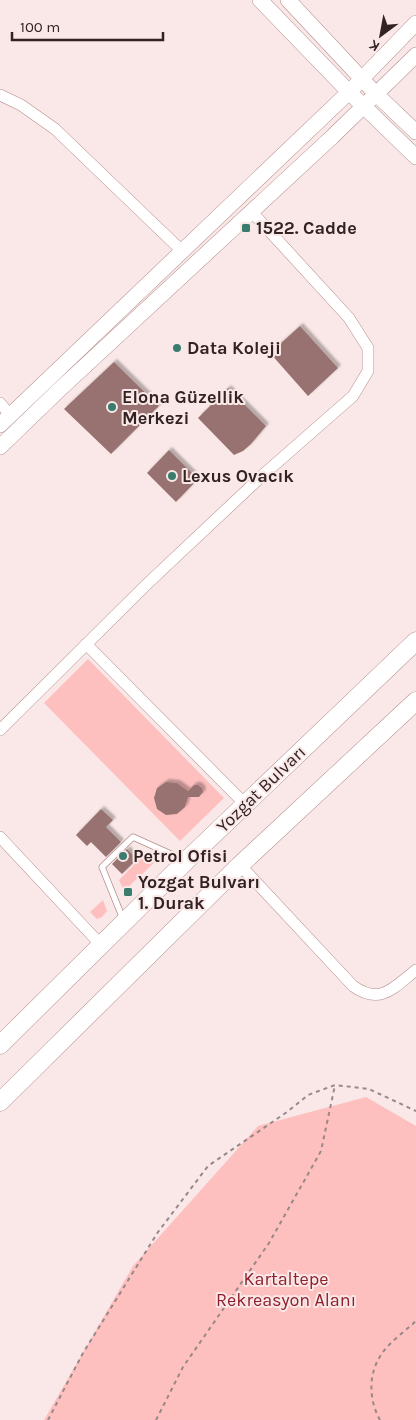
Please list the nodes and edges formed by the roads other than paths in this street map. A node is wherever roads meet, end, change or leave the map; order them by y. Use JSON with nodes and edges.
{"nodes":[{"id":1,"x":260,"y":0,"type":"edge"},
{"id":2,"x":288,"y":0,"type":"edge"},
{"id":3,"x":416,"y":23,"type":"edge"},
{"id":4,"x":416,"y":55,"type":"edge"},
{"id":5,"x":361,"y":78,"type":"junction"},
{"id":6,"x":349,"y":92,"type":"junction"},
{"id":7,"x":375,"y":93,"type":"junction"},
{"id":8,"x":0,"y":96,"type":"edge"},
{"id":9,"x":363,"y":106,"type":"junction"},
{"id":10,"x":416,"y":132,"type":"edge"},
{"id":11,"x":416,"y":157,"type":"edge"},
{"id":12,"x":251,"y":211,"type":"junction"},
{"id":13,"x":182,"y":251,"type":"junction"},
{"id":14,"x":0,"y":404,"type":"edge"},
{"id":15,"x":5,"y":420,"type":"edge"},
{"id":16,"x":0,"y":448,"type":"edge"},
{"id":17,"x":416,"y":641,"type":"edge"},
{"id":18,"x":86,"y":644,"type":"junction"},
{"id":19,"x":416,"y":701,"type":"edge"},
{"id":20,"x":0,"y":730,"type":"edge"},
{"id":21,"x":245,"y":804,"type":"junction"},
{"id":22,"x":0,"y":837,"type":"edge"},
{"id":23,"x":186,"y":861,"type":"junction"},
{"id":24,"x":240,"y":865,"type":"junction"},
{"id":25,"x":124,"y":922,"type":"junction"},
{"id":26,"x":101,"y":944,"type":"junction"},
{"id":27,"x":416,"y":970,"type":"edge"},
{"id":28,"x":0,"y":1045,"type":"edge"},
{"id":29,"x":0,"y":1102,"type":"edge"}],
"edges":[{"from":1,"to":6,"type":"main road"},
{"from":2,"to":5,"type":"main road"},
{"from":3,"to":5,"type":"main road"},
{"from":4,"to":7,"type":"main road"},
{"from":5,"to":6,"type":"main road"},
{"from":5,"to":7,"type":"main road"},
{"from":6,"to":9,"type":"main road"},
{"from":6,"to":13,"type":"main road"},
{"from":7,"to":9,"type":"main road"},
{"from":7,"to":10,"type":"main road"},
{"from":8,"to":13,"type":"street"},
{"from":9,"to":11,"type":"main road"},
{"from":9,"to":12,"type":"main road"},
{"from":12,"to":16,"type":"main road"},
{"from":12,"to":18,"type":"street"},
{"from":13,"to":15,"type":"main road"},
{"from":14,"to":15,"type":"street"},
{"from":17,"to":21,"type":"main road","name":"Yozgat Bulvarı"},
{"from":18,"to":20,"type":"street"},
{"from":18,"to":21,"type":"street"},
{"from":19,"to":24,"type":"main road"},
{"from":21,"to":23,"type":"main road","name":"Yozgat Bulvarı"},
{"from":22,"to":26,"type":"street"},
{"from":23,"to":25,"type":"main road","name":"Yozgat Bulvarı"},
{"from":23,"to":25,"type":"lane"},
{"from":24,"to":27,"type":"street"},
{"from":24,"to":29,"type":"main road"},
{"from":25,"to":26,"type":"main road","name":"Yozgat Bulvarı"},
{"from":26,"to":28,"type":"main road","name":"Yozgat Bulvarı"}]}
